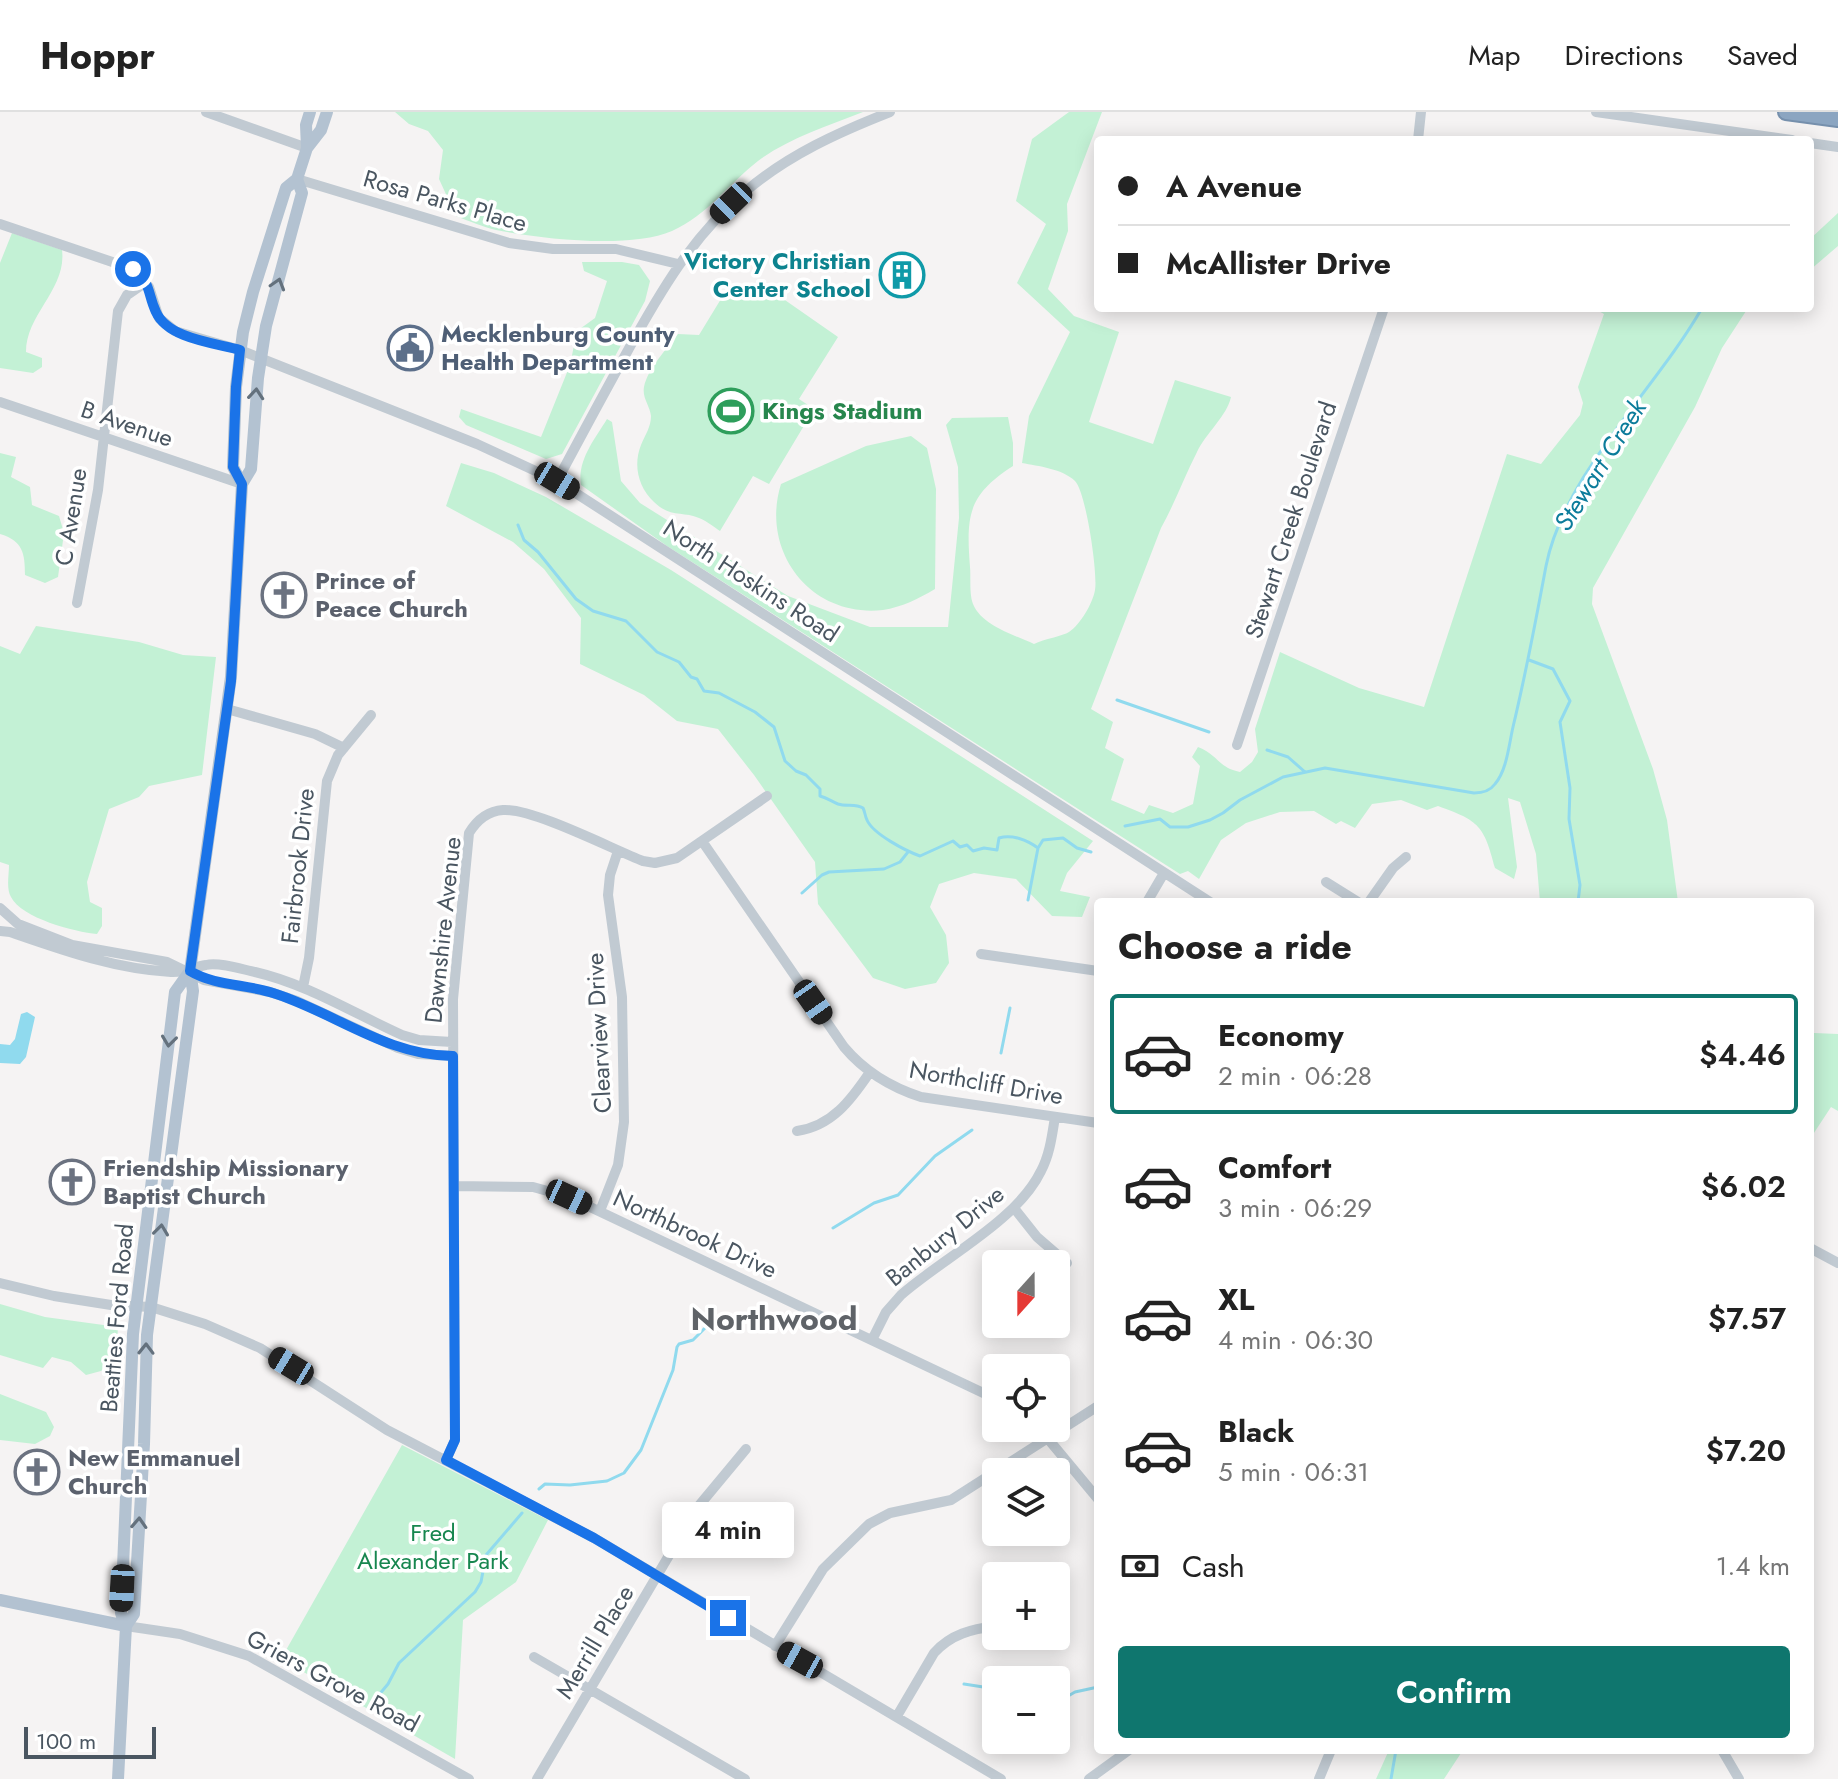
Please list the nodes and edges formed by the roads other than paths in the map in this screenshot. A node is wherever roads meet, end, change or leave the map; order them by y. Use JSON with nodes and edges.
{"nodes":[{"id":1,"x":206,"y":112,"type":"edge"},
{"id":2,"x":310,"y":112,"type":"edge"},
{"id":3,"x":327,"y":112,"type":"edge"},
{"id":4,"x":890,"y":112,"type":"edge"},
{"id":5,"x":1421,"y":112,"type":"edge"},
{"id":6,"x":1596,"y":112,"type":"edge"},
{"id":7,"x":1786,"y":112,"type":"edge"},
{"id":8,"x":1838,"y":119,"type":"edge"},
{"id":9,"x":1418,"y":136,"type":"edge"},
{"id":10,"x":1764,"y":136,"type":"edge"},
{"id":11,"x":1814,"y":144,"type":"edge"},
{"id":12,"x":1838,"y":147,"type":"edge"},
{"id":13,"x":307,"y":148,"type":"junction"},
{"id":14,"x":297,"y":179,"type":"junction"},
{"id":15,"x":0,"y":224,"type":"edge"},
{"id":16,"x":678,"y":264,"type":"junction"},
{"id":17,"x":146,"y":282,"type":"junction"},
{"id":18,"x":1383,"y":312,"type":"edge"},
{"id":19,"x":240,"y":350,"type":"junction"},
{"id":20,"x":260,"y":360,"type":"junction"},
{"id":21,"x":0,"y":402,"type":"edge"},
{"id":22,"x":102,"y":437,"type":"junction"},
{"id":23,"x":557,"y":481,"type":"junction"},
{"id":24,"x":242,"y":484,"type":"junction"},
{"id":25,"x":77,"y":603,"type":"dead end"},
{"id":26,"x":227,"y":709,"type":"junction"},
{"id":27,"x":371,"y":715,"type":"dead end"},
{"id":28,"x":1237,"y":745,"type":"dead end"},
{"id":29,"x":344,"y":748,"type":"junction"},
{"id":30,"x":767,"y":796,"type":"dead end"},
{"id":31,"x":702,"y":841,"type":"junction"},
{"id":32,"x":618,"y":851,"type":"junction"},
{"id":33,"x":1406,"y":857,"type":"dead end"},
{"id":34,"x":1164,"y":873,"type":"junction"},
{"id":35,"x":1326,"y":882,"type":"dead end"},
{"id":36,"x":1149,"y":898,"type":"edge"},
{"id":37,"x":1204,"y":898,"type":"edge"},
{"id":38,"x":1352,"y":898,"type":"edge"},
{"id":39,"x":1372,"y":898,"type":"edge"},
{"id":40,"x":0,"y":911,"type":"edge"},
{"id":41,"x":0,"y":931,"type":"edge"},
{"id":42,"x":981,"y":954,"type":"dead end"},
{"id":43,"x":1094,"y":970,"type":"edge"},
{"id":44,"x":190,"y":971,"type":"junction"},
{"id":45,"x":286,"y":981,"type":"junction"},
{"id":46,"x":303,"y":987,"type":"junction"},
{"id":47,"x":282,"y":996,"type":"junction"},
{"id":48,"x":355,"y":1013,"type":"junction"},
{"id":49,"x":349,"y":1025,"type":"junction"},
{"id":50,"x":452,"y":1042,"type":"junction"},
{"id":51,"x":453,"y":1056,"type":"junction"},
{"id":52,"x":870,"y":1072,"type":"junction"},
{"id":53,"x":1055,"y":1117,"type":"junction"},
{"id":54,"x":1094,"y":1122,"type":"edge"},
{"id":55,"x":797,"y":1131,"type":"dead end"},
{"id":56,"x":454,"y":1186,"type":"junction"},
{"id":57,"x":1014,"y":1208,"type":"junction"},
{"id":58,"x":600,"y":1211,"type":"junction"},
{"id":59,"x":1052,"y":1250,"type":"edge"},
{"id":60,"x":1814,"y":1250,"type":"edge"},
{"id":61,"x":1838,"y":1263,"type":"edge"},
{"id":62,"x":0,"y":1283,"type":"edge"},
{"id":63,"x":144,"y":1307,"type":"junction"},
{"id":64,"x":872,"y":1340,"type":"junction"},
{"id":65,"x":982,"y":1392,"type":"edge"},
{"id":66,"x":1094,"y":1409,"type":"edge"},
{"id":67,"x":1070,"y":1424,"type":"edge"},
{"id":68,"x":1042,"y":1442,"type":"edge"},
{"id":69,"x":1051,"y":1442,"type":"edge"},
{"id":70,"x":746,"y":1449,"type":"dead end"},
{"id":71,"x":446,"y":1460,"type":"junction"},
{"id":72,"x":1094,"y":1494,"type":"edge"},
{"id":73,"x":657,"y":1577,"type":"junction"},
{"id":74,"x":0,"y":1600,"type":"edge"},
{"id":75,"x":126,"y":1626,"type":"junction"},
{"id":76,"x":982,"y":1629,"type":"edge"},
{"id":77,"x":775,"y":1646,"type":"junction"},
{"id":78,"x":534,"y":1657,"type":"dead end"},
{"id":79,"x":590,"y":1689,"type":"junction"},
{"id":80,"x":897,"y":1716,"type":"junction"},
{"id":81,"x":1123,"y":1754,"type":"edge"},
{"id":82,"x":1329,"y":1754,"type":"edge"},
{"id":83,"x":1724,"y":1754,"type":"edge"},
{"id":84,"x":118,"y":1779,"type":"edge"},
{"id":85,"x":469,"y":1779,"type":"edge"},
{"id":86,"x":537,"y":1779,"type":"edge"},
{"id":87,"x":745,"y":1779,"type":"edge"},
{"id":88,"x":1001,"y":1779,"type":"edge"},
{"id":89,"x":1089,"y":1779,"type":"edge"},
{"id":90,"x":1319,"y":1779,"type":"edge"},
{"id":91,"x":1739,"y":1779,"type":"edge"}],
"edges":[{"from":1,"to":13,"type":"street"},
{"from":2,"to":13,"type":"main road","name":"Beatties Ford Road"},
{"from":3,"to":13,"type":"main road","name":"Beatties Ford Road"},
{"from":4,"to":16,"type":"street"},
{"from":5,"to":9,"type":"street"},
{"from":6,"to":10,"type":"street"},
{"from":7,"to":8,"type":"highway"},
{"from":11,"to":12,"type":"street"},
{"from":13,"to":14,"type":"main road","name":"Beatties Ford Road"},
{"from":14,"to":16,"type":"street","name":"Rosa Parks Place"},
{"from":14,"to":19,"type":"main road","name":"Beatties Ford Road"},
{"from":20,"to":14,"type":"main road","name":"Beatties Ford Road","one_way":true},
{"from":15,"to":17,"type":"street"},
{"from":16,"to":23,"type":"street"},
{"from":17,"to":19,"type":"street","name":"North Hoskins Road"},
{"from":17,"to":22,"type":"street","name":"C Avenue"},
{"from":18,"to":28,"type":"street","name":"Stewart Creek Boulevard"},
{"from":19,"to":20,"type":"street","name":"North Hoskins Road"},
{"from":19,"to":24,"type":"main road","name":"Beatties Ford Road"},
{"from":20,"to":23,"type":"street","name":"North Hoskins Road"},
{"from":24,"to":20,"type":"main road","name":"Beatties Ford Road","one_way":true},
{"from":21,"to":22,"type":"street","name":"B Avenue"},
{"from":22,"to":24,"type":"street","name":"B Avenue"},
{"from":22,"to":25,"type":"street","name":"C Avenue"},
{"from":23,"to":34,"type":"street","name":"North Hoskins Road"},
{"from":24,"to":26,"type":"main road","name":"Beatties Ford Road"},
{"from":26,"to":29,"type":"street"},
{"from":26,"to":44,"type":"main road","name":"Beatties Ford Road"},
{"from":27,"to":29,"type":"street","name":"Fairbrook Drive"},
{"from":29,"to":46,"type":"street","name":"Fairbrook Drive"},
{"from":30,"to":31,"type":"street","name":"Dawnshire Avenue"},
{"from":31,"to":32,"type":"street","name":"Dawnshire Avenue"},
{"from":31,"to":52,"type":"street","name":"Northcliff Drive"},
{"from":32,"to":50,"type":"street","name":"Dawnshire Avenue"},
{"from":32,"to":58,"type":"street","name":"Clearview Drive"},
{"from":33,"to":39,"type":"street"},
{"from":34,"to":36,"type":"street"},
{"from":34,"to":37,"type":"street","name":"North Hoskins Road"},
{"from":35,"to":38,"type":"street"},
{"from":40,"to":44,"type":"street"},
{"from":41,"to":44,"type":"street"},
{"from":42,"to":43,"type":"street"},
{"from":44,"to":45,"type":"street"},
{"from":44,"to":47,"type":"street"},
{"from":44,"to":63,"type":"main road","name":"Beatties Ford Road"},
{"from":45,"to":46,"type":"street"},
{"from":45,"to":47,"type":"street"},
{"from":46,"to":48,"type":"street"},
{"from":47,"to":49,"type":"street"},
{"from":48,"to":49,"type":"street"},
{"from":48,"to":50,"type":"street"},
{"from":49,"to":51,"type":"street"},
{"from":50,"to":51,"type":"street","name":"Dawnshire Avenue"},
{"from":51,"to":56,"type":"street","name":"Dawnshire Avenue"},
{"from":52,"to":53,"type":"street","name":"Northcliff Drive"},
{"from":52,"to":55,"type":"street"},
{"from":53,"to":54,"type":"street","name":"Northcliff Drive"},
{"from":53,"to":57,"type":"street","name":"Banbury Drive"},
{"from":56,"to":58,"type":"street","name":"Northbrook Drive"},
{"from":56,"to":71,"type":"street","name":"Dawnshire Avenue"},
{"from":57,"to":59,"type":"street"},
{"from":57,"to":64,"type":"street","name":"Banbury Drive"},
{"from":58,"to":64,"type":"street","name":"Northbrook Drive"},
{"from":60,"to":61,"type":"street"},
{"from":62,"to":63,"type":"street"},
{"from":63,"to":71,"type":"street"},
{"from":63,"to":75,"type":"main road","name":"Beatties Ford Road"},
{"from":64,"to":65,"type":"street","name":"Northbrook Drive"},
{"from":66,"to":67,"type":"street"},
{"from":68,"to":77,"type":"street"},
{"from":69,"to":72,"type":"street"},
{"from":70,"to":73,"type":"street","name":"Merrill Place"},
{"from":71,"to":73,"type":"street"},
{"from":73,"to":77,"type":"street"},
{"from":73,"to":79,"type":"street","name":"Merrill Place"},
{"from":74,"to":75,"type":"main road"},
{"from":75,"to":84,"type":"main road","name":"Beatties Ford Road"},
{"from":75,"to":85,"type":"street","name":"Griers Grove Road"},
{"from":76,"to":80,"type":"street"},
{"from":77,"to":80,"type":"street"},
{"from":78,"to":79,"type":"street"},
{"from":79,"to":86,"type":"street","name":"Merrill Place"},
{"from":79,"to":87,"type":"street"},
{"from":80,"to":88,"type":"street"},
{"from":81,"to":89,"type":"street"},
{"from":82,"to":90,"type":"street"},
{"from":83,"to":91,"type":"street"}]}
